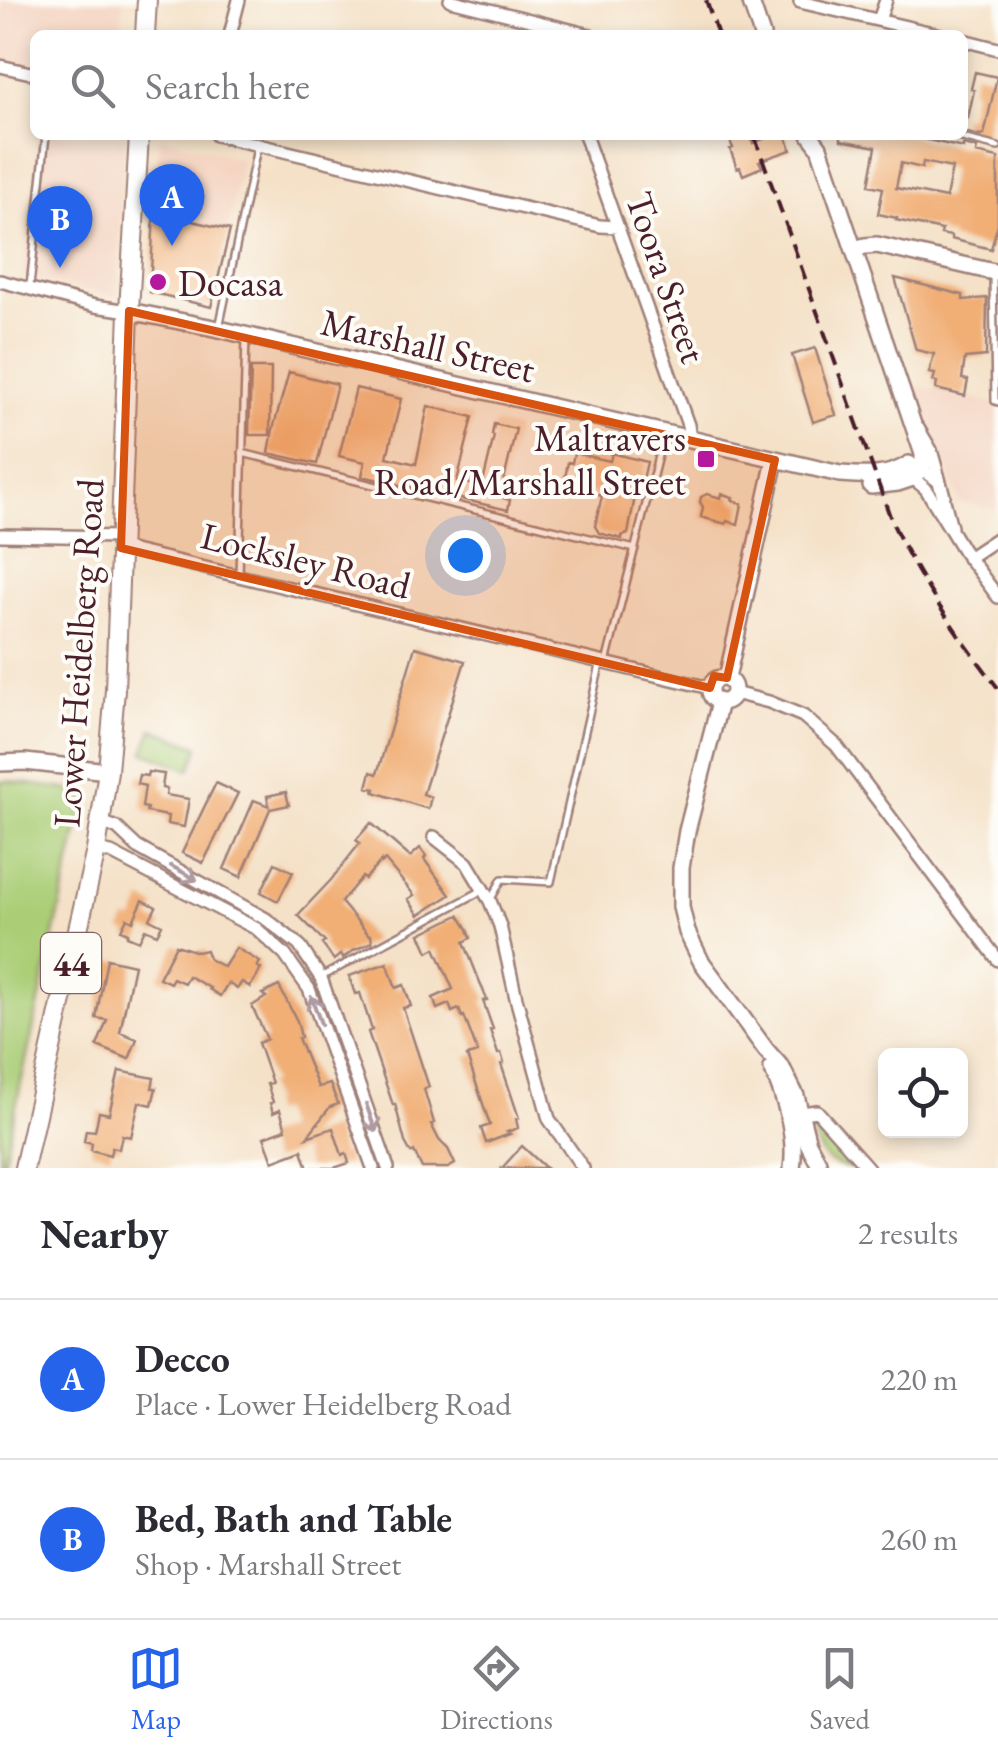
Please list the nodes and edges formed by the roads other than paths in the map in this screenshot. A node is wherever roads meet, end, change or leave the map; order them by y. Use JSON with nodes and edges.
{"nodes":[{"id":1,"x":147,"y":0,"type":"edge"},
{"id":2,"x":239,"y":0,"type":"edge"},
{"id":3,"x":450,"y":0,"type":"edge"},
{"id":4,"x":750,"y":0,"type":"edge"},
{"id":5,"x":886,"y":0,"type":"edge"},
{"id":6,"x":800,"y":2,"type":"edge"},
{"id":7,"x":880,"y":20,"type":"junction"},
{"id":8,"x":145,"y":30,"type":"edge"},
{"id":9,"x":231,"y":30,"type":"edge"},
{"id":10,"x":548,"y":30,"type":"edge"},
{"id":11,"x":760,"y":30,"type":"edge"},
{"id":12,"x":921,"y":30,"type":"edge"},
{"id":13,"x":968,"y":41,"type":"edge"},
{"id":14,"x":998,"y":48,"type":"edge"},
{"id":15,"x":0,"y":66,"type":"edge"},
{"id":16,"x":30,"y":73,"type":"edge"},
{"id":17,"x":968,"y":139,"type":"edge"},
{"id":18,"x":45,"y":140,"type":"edge"},
{"id":19,"x":139,"y":140,"type":"edge"},
{"id":20,"x":239,"y":140,"type":"edge"},
{"id":21,"x":588,"y":140,"type":"edge"},
{"id":22,"x":813,"y":140,"type":"edge"},
{"id":23,"x":257,"y":144,"type":"junction"},
{"id":24,"x":998,"y":146,"type":"edge"},
{"id":25,"x":618,"y":227,"type":"junction"},
{"id":26,"x":854,"y":249,"type":"junction"},
{"id":27,"x":996,"y":273,"type":"edge"},
{"id":28,"x":0,"y":281,"type":"edge"},
{"id":29,"x":30,"y":289,"type":"junction"},
{"id":30,"x":130,"y":311,"type":"junction"},
{"id":31,"x":219,"y":329,"type":"junction"},
{"id":32,"x":246,"y":335,"type":"junction"},
{"id":33,"x":998,"y":402,"type":"edge"},
{"id":34,"x":912,"y":422,"type":"junction"},
{"id":35,"x":663,"y":434,"type":"junction"},
{"id":36,"x":690,"y":440,"type":"junction"},
{"id":37,"x":242,"y":453,"type":"junction"},
{"id":38,"x":775,"y":460,"type":"junction"},
{"id":39,"x":915,"y":470,"type":"junction"},
{"id":40,"x":944,"y":496,"type":"junction"},
{"id":41,"x":953,"y":531,"type":"junction"},
{"id":42,"x":0,"y":535,"type":"edge"},
{"id":43,"x":998,"y":538,"type":"edge"},
{"id":44,"x":121,"y":543,"type":"junction"},
{"id":45,"x":635,"y":549,"type":"junction"},
{"id":46,"x":968,"y":558,"type":"junction"},
{"id":47,"x":239,"y":574,"type":"junction"},
{"id":48,"x":998,"y":596,"type":"edge"},
{"id":49,"x":604,"y":662,"type":"junction"},
{"id":50,"x":710,"y":688,"type":"joint"},
{"id":51,"x":727,"y":691,"type":"junction"},
{"id":52,"x":0,"y":763,"type":"edge"},
{"id":53,"x":108,"y":771,"type":"junction"},
{"id":54,"x":101,"y":822,"type":"junction"},
{"id":55,"x":434,"y":837,"type":"dead end"},
{"id":56,"x":96,"y":850,"type":"junction"},
{"id":57,"x":487,"y":896,"type":"junction"},
{"id":58,"x":998,"y":960,"type":"edge"},
{"id":59,"x":321,"y":978,"type":"junction"},
{"id":60,"x":766,"y":1050,"type":"junction"},
{"id":61,"x":802,"y":1113,"type":"junction"},
{"id":62,"x":822,"y":1166,"type":"edge"},
{"id":63,"x":24,"y":1168,"type":"edge"},
{"id":64,"x":372,"y":1168,"type":"edge"},
{"id":65,"x":388,"y":1168,"type":"edge"},
{"id":66,"x":583,"y":1168,"type":"edge"},
{"id":67,"x":792,"y":1168,"type":"edge"},
{"id":68,"x":868,"y":1168,"type":"edge"}],
"edges":[{"from":1,"to":8,"type":"main road"},
{"from":2,"to":9,"type":"street"},
{"from":3,"to":10,"type":"street"},
{"from":4,"to":11,"type":"street"},
{"from":5,"to":7,"type":"street"},
{"from":6,"to":7,"type":"street"},
{"from":7,"to":12,"type":"street"},
{"from":13,"to":14,"type":"street"},
{"from":15,"to":16,"type":"street"},
{"from":17,"to":24,"type":"lane"},
{"from":18,"to":29,"type":"lane"},
{"from":19,"to":30,"type":"main road","name":"Lower Heidelberg Road","number":"44"},
{"from":20,"to":23,"type":"street"},
{"from":21,"to":25,"type":"street","name":"Toora Street"},
{"from":22,"to":26,"type":"street"},
{"from":23,"to":25,"type":"street"},
{"from":23,"to":31,"type":"lane"},
{"from":25,"to":36,"type":"street","name":"Toora Street"},
{"from":26,"to":27,"type":"street"},
{"from":26,"to":34,"type":"street"},
{"from":27,"to":33,"type":"lane"},
{"from":28,"to":29,"type":"street","name":"Marshall Street"},
{"from":29,"to":30,"type":"street","name":"Marshall Street"},
{"from":30,"to":31,"type":"street","name":"Marshall Street"},
{"from":30,"to":44,"type":"main road","name":"Lower Heidelberg Road","number":"44"},
{"from":31,"to":32,"type":"street","name":"Marshall Street"},
{"from":32,"to":35,"type":"street","name":"Marshall Street"},
{"from":32,"to":37,"type":"lane"},
{"from":34,"to":39,"type":"street"},
{"from":34,"to":40,"type":"street"},
{"from":35,"to":36,"type":"street","name":"Marshall Street"},
{"from":35,"to":45,"type":"lane"},
{"from":36,"to":38,"type":"street","name":"Marshall Street"},
{"from":37,"to":45,"type":"lane"},
{"from":37,"to":47,"type":"lane"},
{"from":38,"to":39,"type":"street","name":"Marshall Street"},
{"from":38,"to":51,"type":"street"},
{"from":39,"to":40,"type":"street"},
{"from":39,"to":41,"type":"street"},
{"from":40,"to":41,"type":"street"},
{"from":41,"to":46,"type":"street"},
{"from":42,"to":44,"type":"street","name":"Locksley Road"},
{"from":43,"to":46,"type":"street"},
{"from":44,"to":47,"type":"street","name":"Locksley Road"},
{"from":44,"to":53,"type":"main road","name":"Lower Heidelberg Road","number":"44"},
{"from":45,"to":49,"type":"lane"},
{"from":46,"to":48,"type":"street"},
{"from":47,"to":49,"type":"street","name":"Locksley Road"},
{"from":49,"to":50,"type":"street","name":"Locksley Road"},
{"from":49,"to":57,"type":"lane"},
{"from":50,"to":51,"type":"street"},
{"from":51,"to":58,"type":"street"},
{"from":51,"to":60,"type":"street"},
{"from":52,"to":53,"type":"street"},
{"from":53,"to":54,"type":"main road","name":"Lower Heidelberg Road","number":"44"},
{"from":54,"to":56,"type":"main road","name":"Lower Heidelberg Road","number":"44"},
{"from":54,"to":59,"type":"street","one_way":true},
{"from":55,"to":57,"type":"street"},
{"from":56,"to":63,"type":"main road","name":"Lower Heidelberg Road","number":"44"},
{"from":64,"to":56,"type":"street","one_way":true},
{"from":57,"to":59,"type":"lane"},
{"from":57,"to":66,"type":"street"},
{"from":59,"to":65,"type":"street","one_way":true},
{"from":60,"to":61,"type":"street"},
{"from":60,"to":67,"type":"street"},
{"from":61,"to":62,"type":"street"},
{"from":61,"to":68,"type":"street"},
{"from":62,"to":67,"type":"street"}]}
